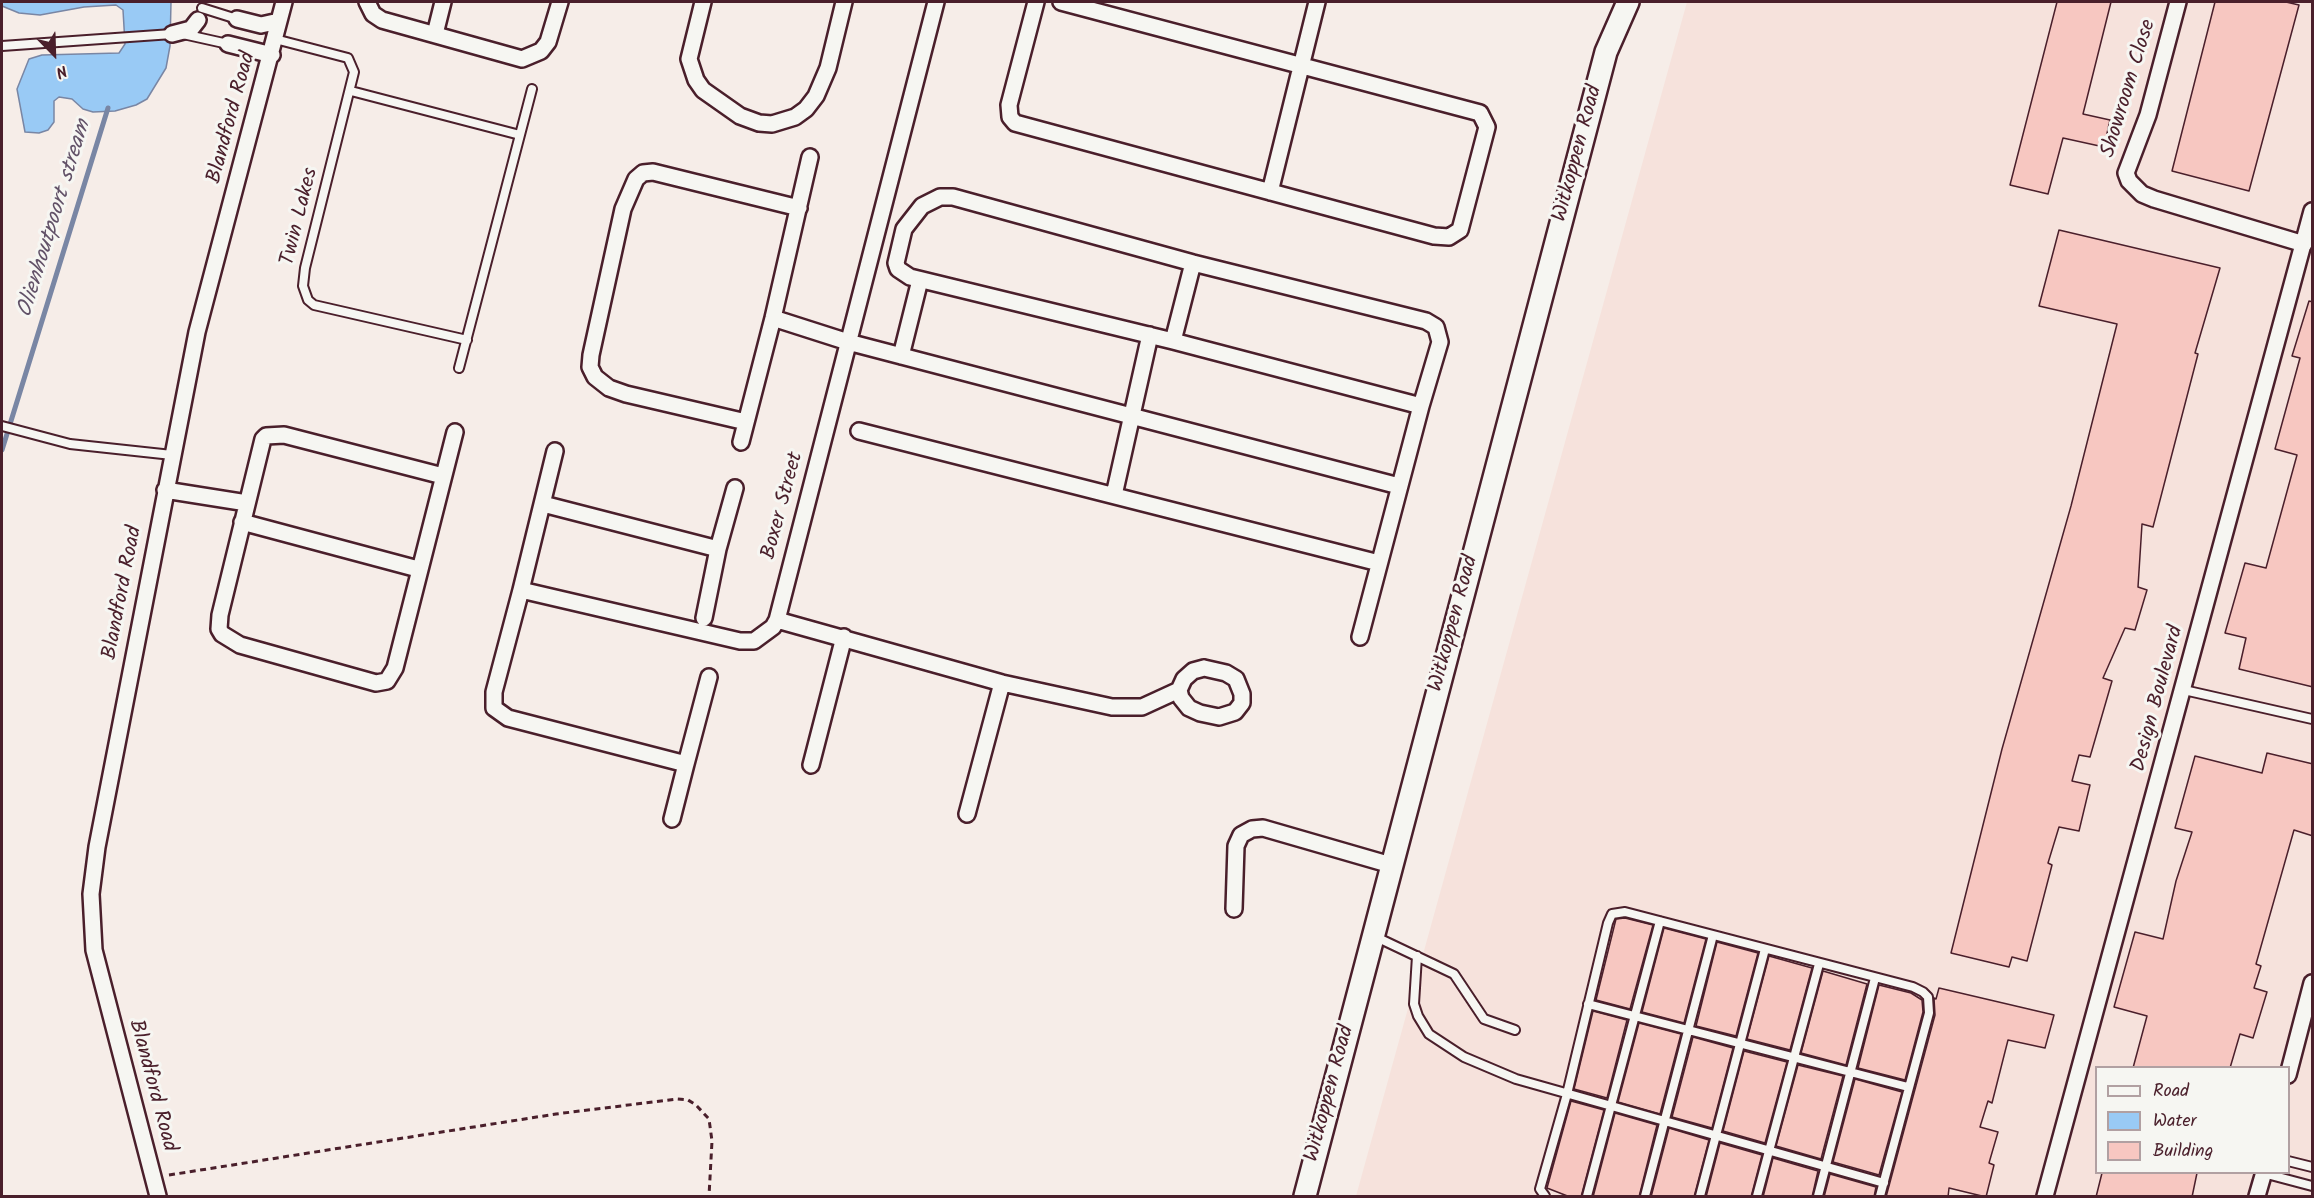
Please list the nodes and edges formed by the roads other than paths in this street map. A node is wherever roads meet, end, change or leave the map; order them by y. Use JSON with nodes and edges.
{"nodes":[{"id":1,"x":284,"y":2,"type":"edge"},
{"id":2,"x":367,"y":2,"type":"edge"},
{"id":3,"x":443,"y":2,"type":"edge"},
{"id":4,"x":560,"y":2,"type":"edge"},
{"id":5,"x":703,"y":2,"type":"edge"},
{"id":6,"x":844,"y":2,"type":"edge"},
{"id":7,"x":936,"y":2,"type":"edge"},
{"id":8,"x":1036,"y":2,"type":"edge"},
{"id":9,"x":1061,"y":2,"type":"edge"},
{"id":10,"x":1317,"y":2,"type":"edge"},
{"id":11,"x":1611,"y":2,"type":"edge"},
{"id":12,"x":1628,"y":2,"type":"edge"},
{"id":13,"x":2174,"y":4,"type":"edge"},
{"id":14,"x":201,"y":10,"type":"edge"},
{"id":15,"x":237,"y":19,"type":"joint"},
{"id":16,"x":279,"y":21,"type":"junction"},
{"id":17,"x":176,"y":33,"type":"junction"},
{"id":18,"x":435,"y":34,"type":"junction"},
{"id":19,"x":275,"y":39,"type":"junction"},
{"id":20,"x":228,"y":44,"type":"joint"},
{"id":21,"x":2,"y":46,"type":"edge"},
{"id":22,"x":1606,"y":52,"type":"junction"},
{"id":23,"x":272,"y":55,"type":"junction"},
{"id":24,"x":1300,"y":66,"type":"junction"},
{"id":25,"x":532,"y":89,"type":"dead end"},
{"id":26,"x":351,"y":91,"type":"junction"},
{"id":27,"x":520,"y":135,"type":"junction"},
{"id":28,"x":810,"y":156,"type":"dead end"},
{"id":29,"x":1270,"y":192,"type":"junction"},
{"id":30,"x":799,"y":208,"type":"junction"},
{"id":31,"x":2313,"y":211,"type":"edge"},
{"id":32,"x":2304,"y":244,"type":"junction"},
{"id":33,"x":1193,"y":263,"type":"junction"},
{"id":34,"x":920,"y":280,"type":"junction"},
{"id":35,"x":773,"y":318,"type":"junction"},
{"id":36,"x":1150,"y":335,"type":"junction"},
{"id":37,"x":467,"y":340,"type":"junction"},
{"id":38,"x":1173,"y":340,"type":"junction"},
{"id":39,"x":848,"y":342,"type":"junction"},
{"id":40,"x":902,"y":356,"type":"junction"},
{"id":41,"x":459,"y":368,"type":"dead end"},
{"id":42,"x":1421,"y":406,"type":"junction"},
{"id":43,"x":1131,"y":416,"type":"junction"},
{"id":44,"x":746,"y":422,"type":"junction"},
{"id":45,"x":2,"y":426,"type":"edge"},
{"id":46,"x":859,"y":431,"type":"dead end"},
{"id":47,"x":455,"y":432,"type":"dead end"},
{"id":48,"x":741,"y":442,"type":"dead end"},
{"id":49,"x":555,"y":451,"type":"dead end"},
{"id":50,"x":172,"y":455,"type":"junction"},
{"id":51,"x":443,"y":476,"type":"junction"},
{"id":52,"x":1399,"y":486,"type":"junction"},
{"id":53,"x":735,"y":488,"type":"dead end"},
{"id":54,"x":165,"y":490,"type":"junction"},
{"id":55,"x":1114,"y":495,"type":"junction"},
{"id":56,"x":247,"y":504,"type":"junction"},
{"id":57,"x":543,"y":504,"type":"junction"},
{"id":58,"x":242,"y":522,"type":"junction"},
{"id":59,"x":718,"y":549,"type":"junction"},
{"id":60,"x":1379,"y":563,"type":"junction"},
{"id":61,"x":418,"y":569,"type":"junction"},
{"id":62,"x":520,"y":590,"type":"junction"},
{"id":63,"x":704,"y":618,"type":"dead end"},
{"id":64,"x":777,"y":620,"type":"junction"},
{"id":65,"x":844,"y":637,"type":"junction"},
{"id":66,"x":1360,"y":637,"type":"dead end"},
{"id":67,"x":709,"y":677,"type":"dead end"},
{"id":68,"x":1002,"y":683,"type":"junction"},
{"id":69,"x":1179,"y":690,"type":"dead end"},
{"id":70,"x":2184,"y":690,"type":"junction"},
{"id":71,"x":2313,"y":719,"type":"edge"},
{"id":72,"x":686,"y":764,"type":"junction"},
{"id":73,"x":811,"y":765,"type":"dead end"},
{"id":74,"x":968,"y":814,"type":"dead end"},
{"id":75,"x":672,"y":819,"type":"dead end"},
{"id":76,"x":1391,"y":865,"type":"junction"},
{"id":77,"x":1234,"y":909,"type":"dead end"},
{"id":78,"x":1660,"y":921,"type":"junction"},
{"id":79,"x":1373,"y":935,"type":"junction"},
{"id":80,"x":1713,"y":935,"type":"junction"},
{"id":81,"x":1765,"y":949,"type":"junction"},
{"id":82,"x":1417,"y":956,"type":"junction"},
{"id":83,"x":1820,"y":964,"type":"junction"},
{"id":84,"x":1875,"y":978,"type":"junction"},
{"id":85,"x":2313,"y":983,"type":"edge"},
{"id":86,"x":1588,"y":1004,"type":"junction"},
{"id":87,"x":1635,"y":1016,"type":"junction"},
{"id":88,"x":1515,"y":1030,"type":"dead end"},
{"id":89,"x":1687,"y":1030,"type":"junction"},
{"id":90,"x":1740,"y":1044,"type":"junction"},
{"id":91,"x":1795,"y":1058,"type":"junction"},
{"id":92,"x":2290,"y":1071,"type":"edge"},
{"id":93,"x":1850,"y":1072,"type":"junction"},
{"id":94,"x":1908,"y":1088,"type":"junction"},
{"id":95,"x":1567,"y":1094,"type":"junction"},
{"id":96,"x":1611,"y":1107,"type":"junction"},
{"id":97,"x":1664,"y":1122,"type":"junction"},
{"id":98,"x":1716,"y":1137,"type":"junction"},
{"id":99,"x":1769,"y":1152,"type":"junction"},
{"id":100,"x":2290,"y":1161,"type":"edge"},
{"id":101,"x":1825,"y":1167,"type":"junction"},
{"id":102,"x":2313,"y":1167,"type":"edge"},
{"id":103,"x":2264,"y":1174,"type":"edge"},
{"id":104,"x":2268,"y":1174,"type":"edge"},
{"id":105,"x":1884,"y":1183,"type":"junction"},
{"id":106,"x":2313,"y":1186,"type":"edge"},
{"id":107,"x":158,"y":1197,"type":"edge"},
{"id":108,"x":1305,"y":1197,"type":"edge"},
{"id":109,"x":1545,"y":1197,"type":"edge"},
{"id":110,"x":1587,"y":1197,"type":"edge"},
{"id":111,"x":1645,"y":1197,"type":"edge"},
{"id":112,"x":1701,"y":1197,"type":"edge"},
{"id":113,"x":1757,"y":1197,"type":"edge"},
{"id":114,"x":1818,"y":1197,"type":"edge"},
{"id":115,"x":1880,"y":1197,"type":"edge"},
{"id":116,"x":2045,"y":1197,"type":"edge"},
{"id":117,"x":2257,"y":1197,"type":"edge"}],
"edges":[{"from":1,"to":16,"type":"street","name":"Blandford Road"},
{"from":2,"to":18,"type":"street"},
{"from":3,"to":18,"type":"street"},
{"from":4,"to":18,"type":"street"},
{"from":5,"to":6,"type":"street"},
{"from":7,"to":39,"type":"street","name":"Boxer Street"},
{"from":8,"to":29,"type":"street"},
{"from":9,"to":24,"type":"street"},
{"from":10,"to":24,"type":"street"},
{"from":11,"to":22,"type":"main road","name":"Witkoppen Road"},
{"from":12,"to":22,"type":"main road","name":"Witkoppen Road"},
{"from":13,"to":32,"type":"street","name":"Showroom Close"},
{"from":14,"to":15,"type":"lane"},
{"from":14,"to":17,"type":"street"},
{"from":15,"to":16,"type":"street"},
{"from":16,"to":19,"type":"street","name":"Blandford Road"},
{"from":17,"to":20,"type":"lane"},
{"from":17,"to":21,"type":"lane"},
{"from":19,"to":23,"type":"street","name":"Blandford Road"},
{"from":19,"to":26,"type":"lane","name":"Twin Lakes"},
{"from":20,"to":23,"type":"street"},
{"from":22,"to":76,"type":"main road","name":"Witkoppen Road"},
{"from":23,"to":50,"type":"street","name":"Blandford Road"},
{"from":24,"to":29,"type":"street"},
{"from":24,"to":29,"type":"street"},
{"from":25,"to":27,"type":"lane"},
{"from":26,"to":27,"type":"lane"},
{"from":26,"to":37,"type":"lane","name":"Twin Lakes"},
{"from":27,"to":37,"type":"lane"},
{"from":28,"to":30,"type":"street"},
{"from":30,"to":35,"type":"street"},
{"from":30,"to":44,"type":"street"},
{"from":31,"to":32,"type":"street","name":"Design Boulevard"},
{"from":32,"to":70,"type":"street","name":"Design Boulevard"},
{"from":33,"to":34,"type":"street"},
{"from":33,"to":38,"type":"street"},
{"from":33,"to":42,"type":"street"},
{"from":34,"to":36,"type":"street"},
{"from":34,"to":40,"type":"street"},
{"from":35,"to":39,"type":"street"},
{"from":35,"to":44,"type":"street"},
{"from":36,"to":38,"type":"street"},
{"from":36,"to":43,"type":"street"},
{"from":37,"to":41,"type":"lane"},
{"from":38,"to":42,"type":"street"},
{"from":39,"to":40,"type":"street"},
{"from":39,"to":64,"type":"street","name":"Boxer Street"},
{"from":40,"to":43,"type":"street"},
{"from":42,"to":52,"type":"street"},
{"from":43,"to":52,"type":"street"},
{"from":43,"to":55,"type":"street"},
{"from":44,"to":48,"type":"street"},
{"from":45,"to":50,"type":"lane"},
{"from":46,"to":55,"type":"street"},
{"from":47,"to":51,"type":"street"},
{"from":49,"to":57,"type":"street"},
{"from":50,"to":54,"type":"street","name":"Blandford Road"},
{"from":51,"to":56,"type":"street"},
{"from":51,"to":61,"type":"street"},
{"from":52,"to":60,"type":"street"},
{"from":53,"to":59,"type":"street"},
{"from":54,"to":56,"type":"street"},
{"from":54,"to":107,"type":"street","name":"Blandford Road"},
{"from":55,"to":60,"type":"street"},
{"from":56,"to":58,"type":"street"},
{"from":57,"to":59,"type":"street"},
{"from":57,"to":62,"type":"street"},
{"from":58,"to":61,"type":"street"},
{"from":58,"to":61,"type":"street"},
{"from":59,"to":63,"type":"street"},
{"from":60,"to":66,"type":"street"},
{"from":62,"to":64,"type":"street"},
{"from":62,"to":72,"type":"street"},
{"from":64,"to":65,"type":"street"},
{"from":65,"to":68,"type":"street"},
{"from":65,"to":73,"type":"street"},
{"from":67,"to":72,"type":"street"},
{"from":68,"to":69,"type":"street"},
{"from":68,"to":74,"type":"street"},
{"from":70,"to":71,"type":"lane"},
{"from":70,"to":116,"type":"street","name":"Design Boulevard"},
{"from":72,"to":75,"type":"street"},
{"from":76,"to":77,"type":"street"},
{"from":76,"to":79,"type":"main road","name":"Witkoppen Road"},
{"from":78,"to":80,"type":"lane"},
{"from":78,"to":86,"type":"lane"},
{"from":78,"to":87,"type":"lane"},
{"from":79,"to":82,"type":"lane"},
{"from":79,"to":108,"type":"main road","name":"Witkoppen Road"},
{"from":80,"to":81,"type":"lane"},
{"from":80,"to":89,"type":"lane"},
{"from":81,"to":83,"type":"lane"},
{"from":81,"to":90,"type":"lane"},
{"from":82,"to":88,"type":"lane"},
{"from":82,"to":95,"type":"lane"},
{"from":83,"to":84,"type":"lane"},
{"from":83,"to":91,"type":"lane"},
{"from":84,"to":93,"type":"lane"},
{"from":84,"to":94,"type":"lane"},
{"from":85,"to":92,"type":"street"},
{"from":86,"to":87,"type":"lane"},
{"from":86,"to":95,"type":"lane"},
{"from":87,"to":89,"type":"lane"},
{"from":87,"to":96,"type":"lane"},
{"from":89,"to":90,"type":"lane"},
{"from":89,"to":97,"type":"lane"},
{"from":90,"to":91,"type":"lane"},
{"from":90,"to":98,"type":"lane"},
{"from":91,"to":93,"type":"lane"},
{"from":91,"to":99,"type":"lane"},
{"from":93,"to":94,"type":"lane"},
{"from":93,"to":101,"type":"lane"},
{"from":94,"to":105,"type":"lane"},
{"from":95,"to":96,"type":"lane"},
{"from":95,"to":109,"type":"lane"},
{"from":96,"to":97,"type":"lane"},
{"from":96,"to":110,"type":"lane"},
{"from":97,"to":98,"type":"lane"},
{"from":97,"to":111,"type":"lane"},
{"from":98,"to":99,"type":"lane"},
{"from":98,"to":112,"type":"lane"},
{"from":99,"to":101,"type":"lane"},
{"from":99,"to":113,"type":"lane"},
{"from":100,"to":102,"type":"lane"},
{"from":101,"to":105,"type":"lane"},
{"from":101,"to":114,"type":"lane"},
{"from":103,"to":117,"type":"street"},
{"from":104,"to":106,"type":"lane"},
{"from":105,"to":115,"type":"lane"}]}
